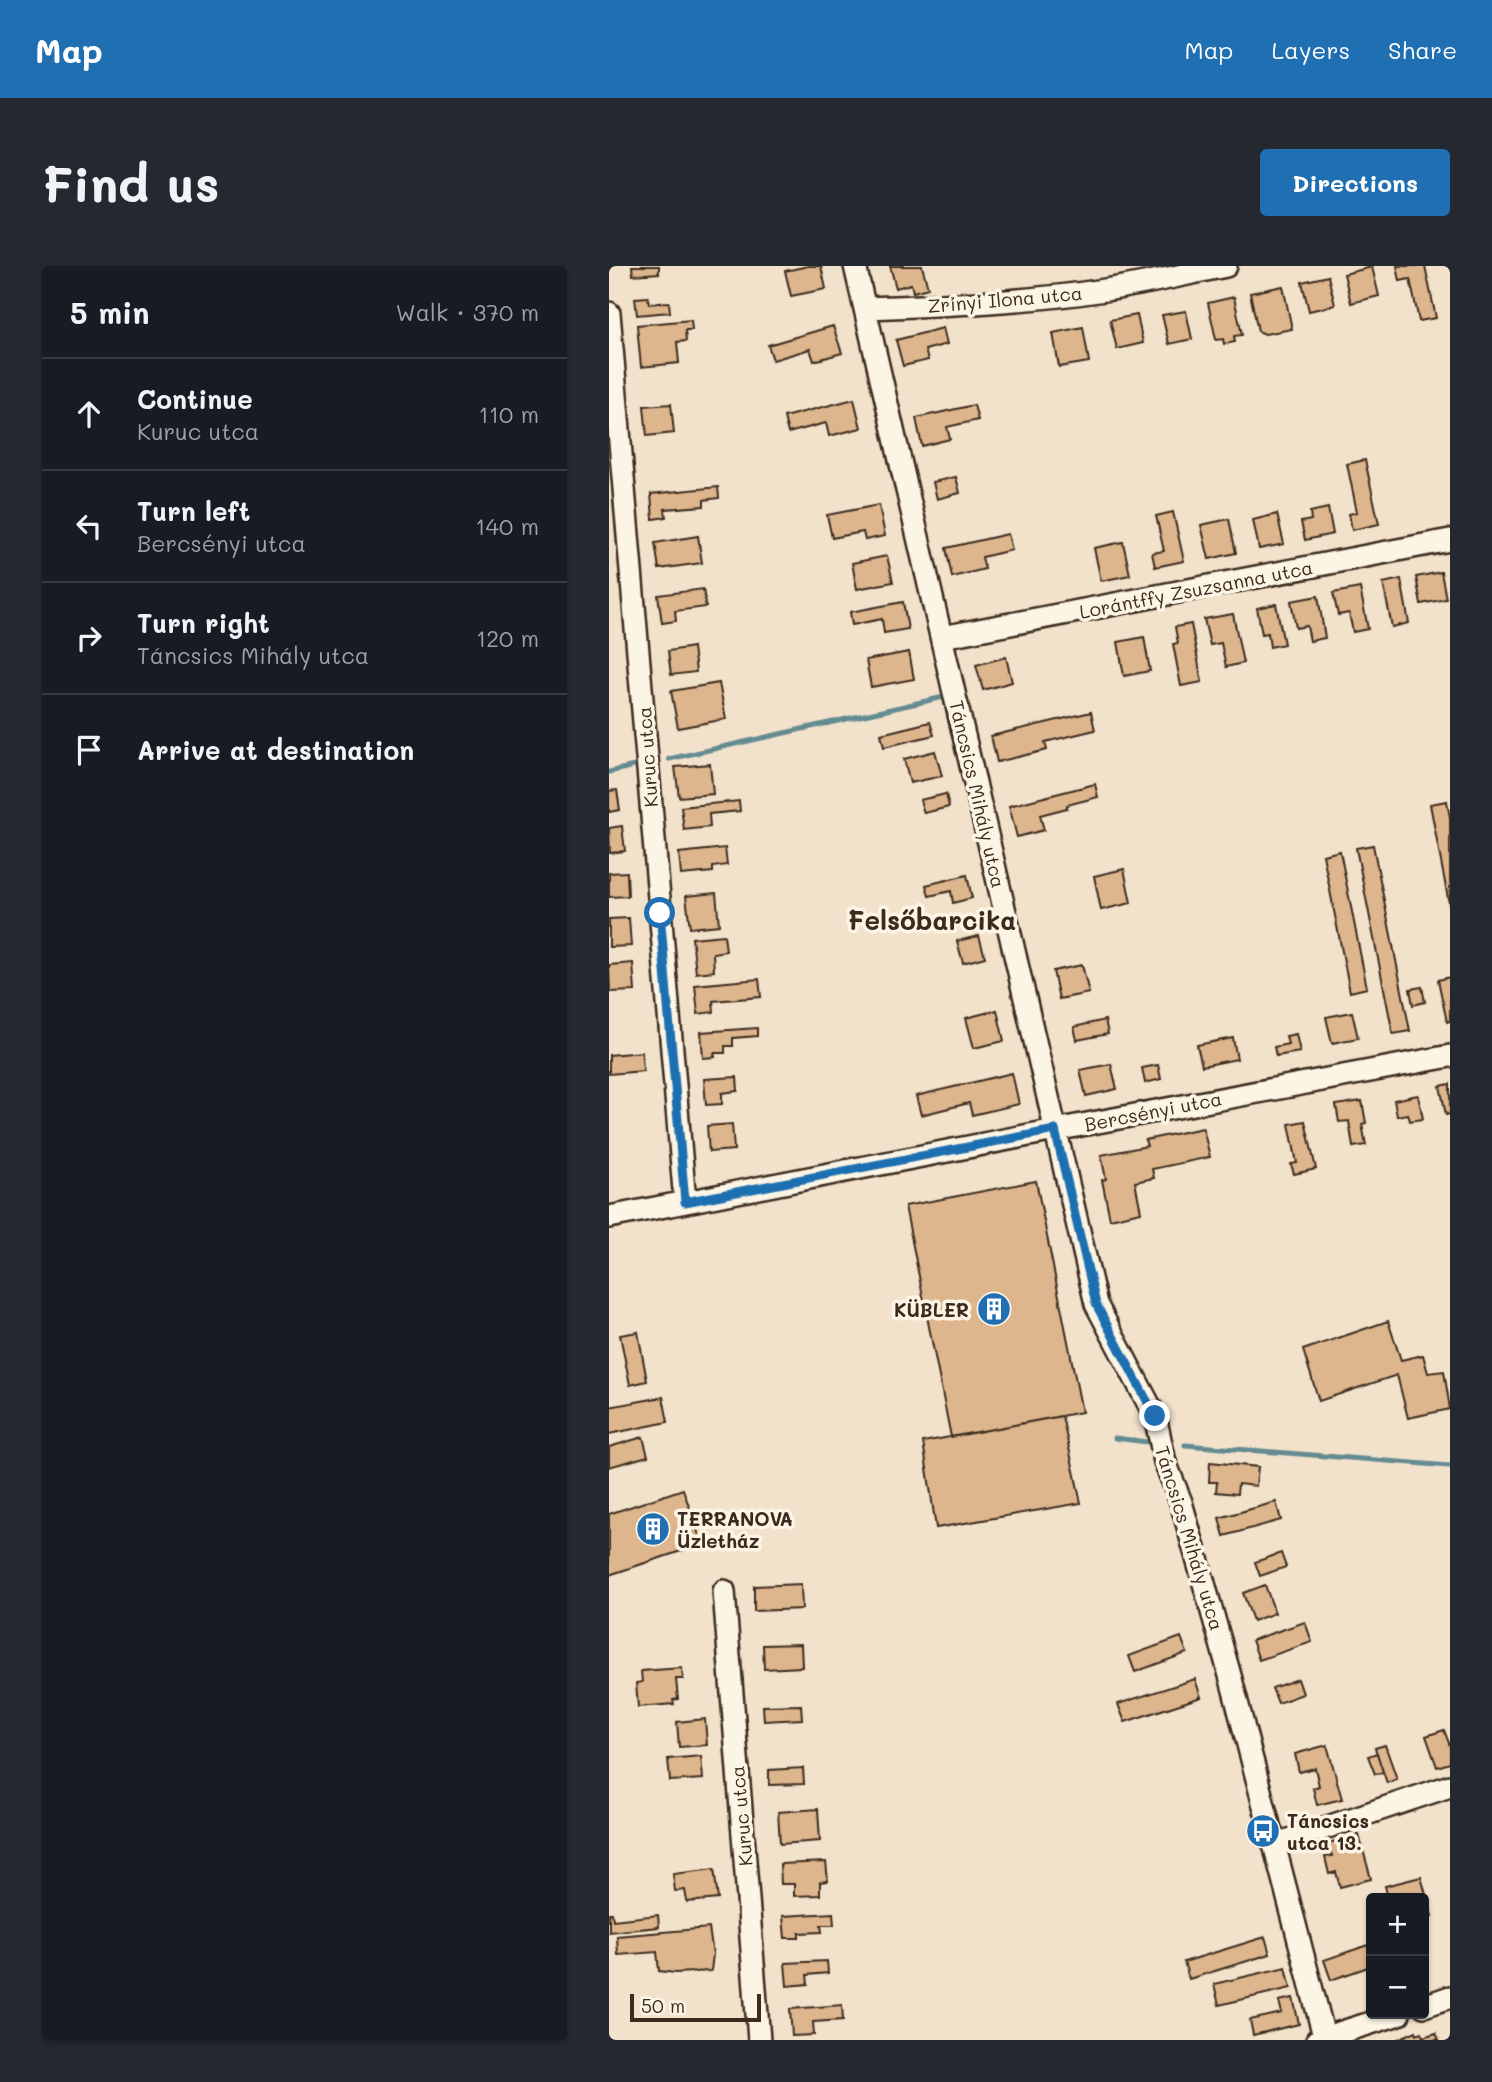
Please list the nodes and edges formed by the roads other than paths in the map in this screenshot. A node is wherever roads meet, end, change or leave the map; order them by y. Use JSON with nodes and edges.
{"nodes":[{"id":1,"x":855,"y":266,"type":"edge"},
{"id":2,"x":1226,"y":266,"type":"edge"},
{"id":3,"x":866,"y":308,"type":"junction"},
{"id":4,"x":609,"y":313,"type":"edge"},
{"id":5,"x":1450,"y":540,"type":"edge"},
{"id":6,"x":942,"y":637,"type":"junction"},
{"id":7,"x":1450,"y":1056,"type":"edge"},
{"id":8,"x":1055,"y":1130,"type":"junction"},
{"id":9,"x":685,"y":1202,"type":"junction"},
{"id":10,"x":609,"y":1217,"type":"edge"},
{"id":11,"x":724,"y":1591,"type":"dead end"},
{"id":12,"x":1450,"y":1786,"type":"edge"},
{"id":13,"x":1273,"y":1845,"type":"junction"},
{"id":14,"x":1450,"y":1997,"type":"edge"},
{"id":15,"x":1429,"y":2004,"type":"edge"},
{"id":16,"x":1384,"y":2019,"type":"edge"},
{"id":17,"x":1322,"y":2039,"type":"edge"},
{"id":18,"x":759,"y":2040,"type":"edge"}],
"edges":[{"from":1,"to":3,"type":"street","name":"Táncsics Mihály utca"},
{"from":2,"to":3,"type":"street","name":"Zrínyi Ilona utca"},
{"from":3,"to":6,"type":"street","name":"Táncsics Mihály utca"},
{"from":4,"to":9,"type":"street","name":"Kuruc utca"},
{"from":5,"to":6,"type":"street","name":"Lorántffy Zsuzsanna utca"},
{"from":6,"to":8,"type":"street","name":"Táncsics Mihály utca"},
{"from":7,"to":8,"type":"street","name":"Bercsényi utca"},
{"from":8,"to":9,"type":"street","name":"Bercsényi utca"},
{"from":8,"to":13,"type":"street","name":"Táncsics Mihály utca"},
{"from":9,"to":10,"type":"street","name":"Bercsényi utca"},
{"from":11,"to":18,"type":"street","name":"Kuruc utca"},
{"from":12,"to":13,"type":"street"},
{"from":13,"to":17,"type":"street","name":"Táncsics Mihály utca"},
{"from":14,"to":15,"type":"street"},
{"from":16,"to":17,"type":"street"}]}
